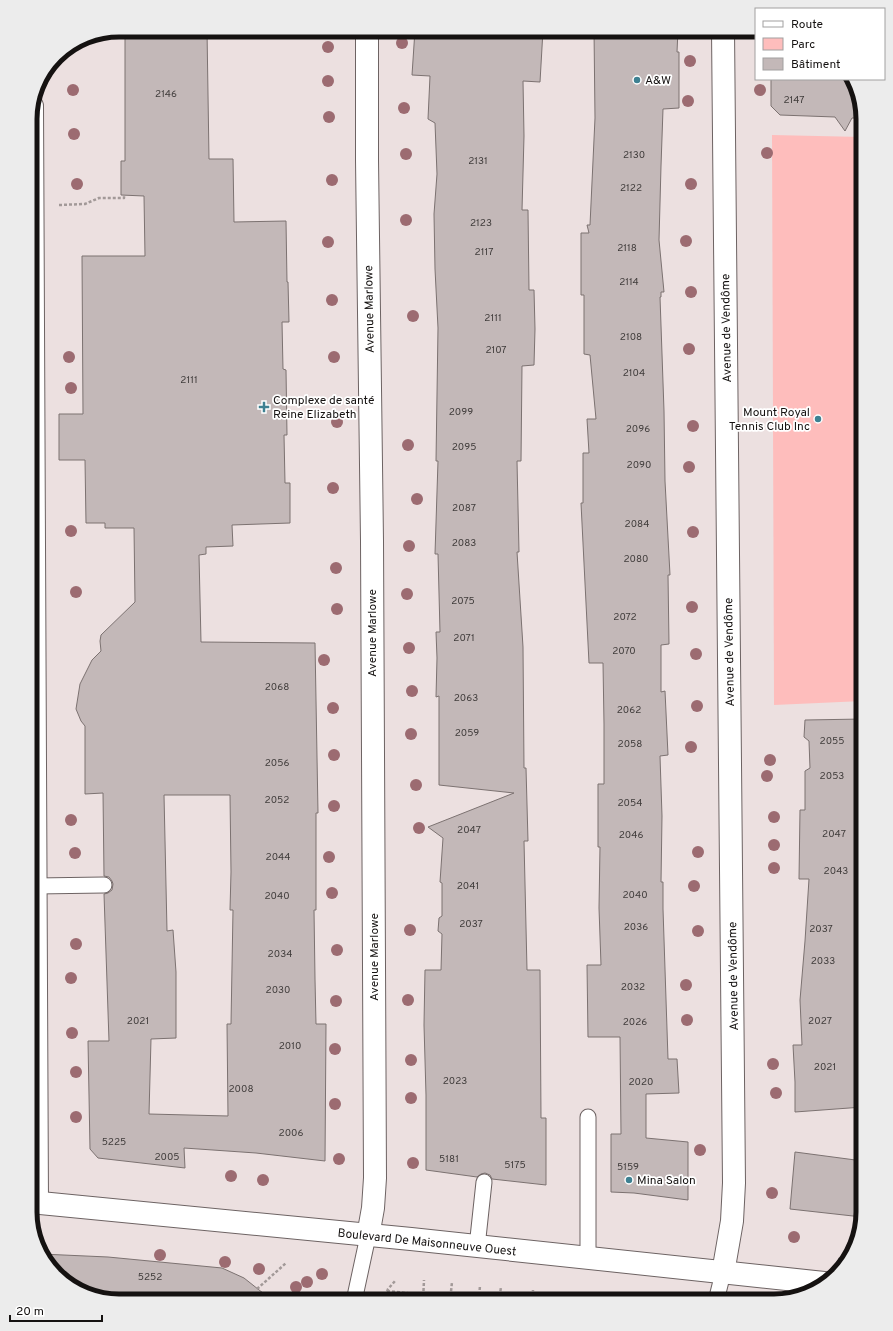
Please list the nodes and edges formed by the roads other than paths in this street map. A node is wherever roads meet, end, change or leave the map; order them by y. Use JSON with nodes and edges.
{"nodes":[{"id":1,"x":368,"y":37,"type":"edge"},
{"id":2,"x":723,"y":37,"type":"edge"},
{"id":3,"x":104,"y":885,"type":"dead end"},
{"id":4,"x":37,"y":886,"type":"edge"},
{"id":5,"x":588,"y":1117,"type":"dead end"},
{"id":6,"x":484,"y":1182,"type":"dead end"},
{"id":7,"x":37,"y":1202,"type":"edge"},
{"id":8,"x":368,"y":1236,"type":"junction"},
{"id":9,"x":477,"y":1247,"type":"junction"},
{"id":10,"x":588,"y":1258,"type":"junction"},
{"id":11,"x":723,"y":1273,"type":"junction"},
{"id":12,"x":815,"y":1283,"type":"edge"},
{"id":13,"x":356,"y":1294,"type":"edge"},
{"id":14,"x":718,"y":1294,"type":"edge"}],
"edges":[{"from":1,"to":8,"type":"street","name":"Avenue Marlowe"},
{"from":2,"to":11,"type":"street","name":"Avenue de Vendôme"},
{"from":3,"to":4,"type":"lane"},
{"from":5,"to":10,"type":"lane"},
{"from":6,"to":9,"type":"lane"},
{"from":7,"to":8,"type":"street","name":"Boulevard De Maisonneuve Ouest"},
{"from":8,"to":9,"type":"street","name":"Boulevard De Maisonneuve Ouest"},
{"from":8,"to":13,"type":"lane"},
{"from":9,"to":10,"type":"street","name":"Boulevard De Maisonneuve Ouest"},
{"from":10,"to":11,"type":"street","name":"Boulevard De Maisonneuve Ouest"},
{"from":11,"to":12,"type":"street","name":"Boulevard De Maisonneuve Ouest"},
{"from":11,"to":14,"type":"lane"}]}
